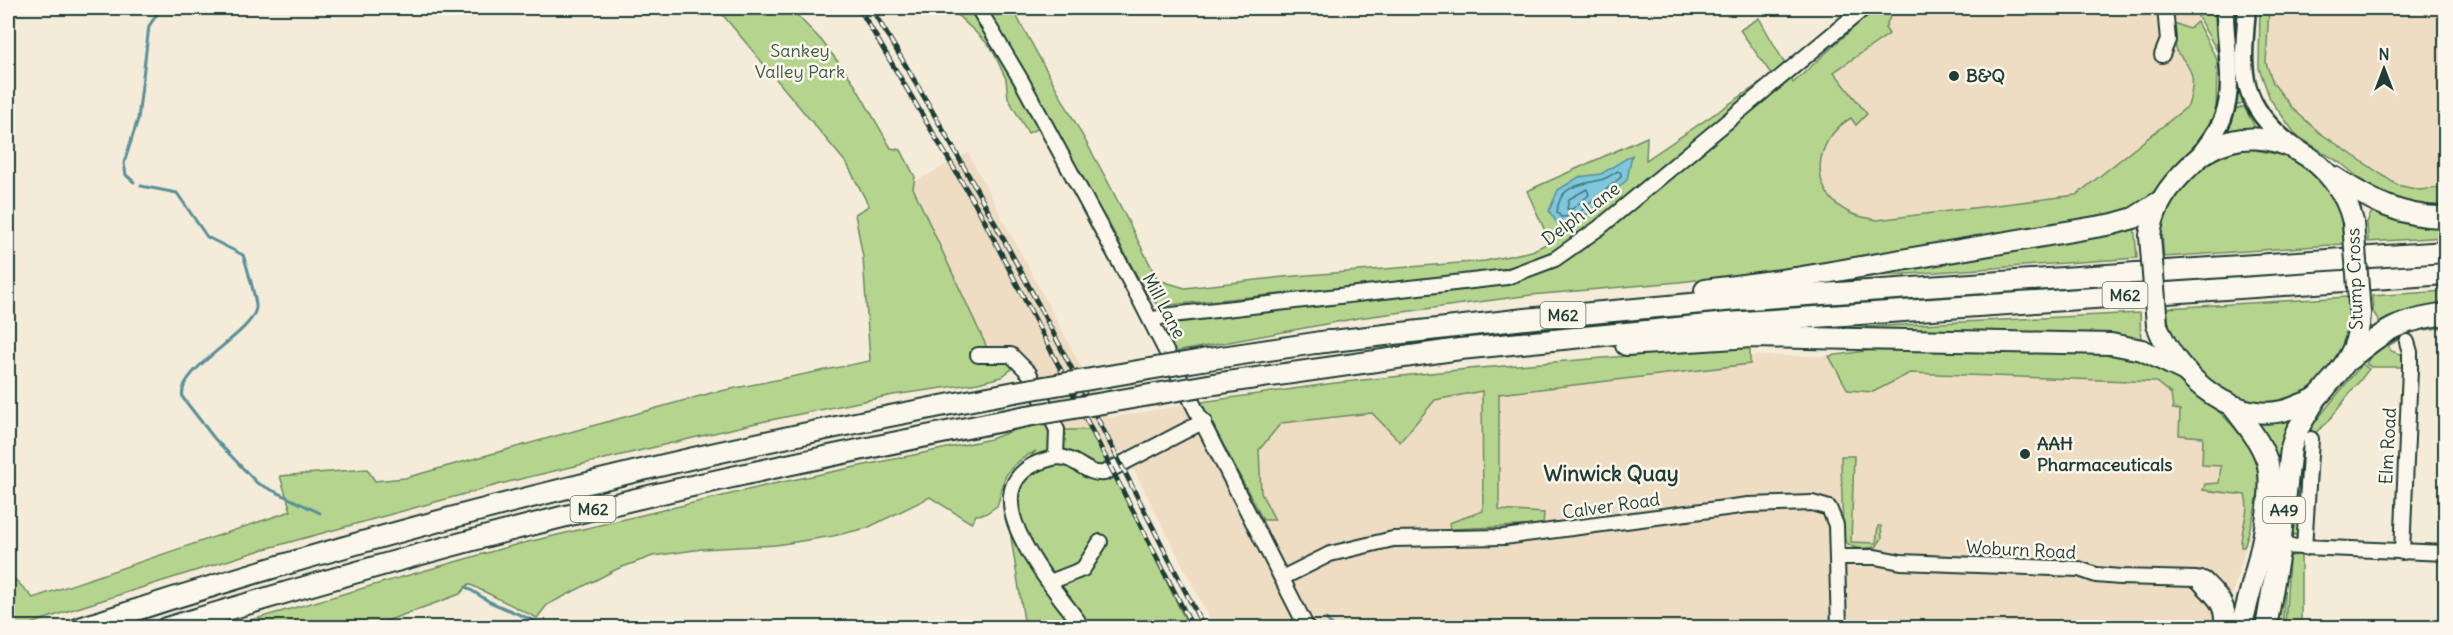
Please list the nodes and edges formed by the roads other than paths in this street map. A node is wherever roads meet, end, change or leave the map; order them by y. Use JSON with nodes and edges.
{"nodes":[{"id":1,"x":978,"y":8,"type":"edge"},
{"id":2,"x":1864,"y":8,"type":"edge"},
{"id":3,"x":2165,"y":8,"type":"edge"},
{"id":4,"x":2225,"y":8,"type":"edge"},
{"id":5,"x":2247,"y":8,"type":"edge"},
{"id":6,"x":2162,"y":55,"type":"dead end"},
{"id":7,"x":2291,"y":145,"type":"junction"},
{"id":8,"x":2195,"y":161,"type":"junction"},
{"id":9,"x":2331,"y":175,"type":"junction"},
{"id":10,"x":2159,"y":202,"type":"junction"},
{"id":11,"x":2445,"y":217,"type":"edge"},
{"id":12,"x":2445,"y":252,"type":"edge"},
{"id":13,"x":2445,"y":274,"type":"edge"},
{"id":14,"x":2445,"y":314,"type":"edge"},
{"id":15,"x":1151,"y":321,"type":"junction"},
{"id":16,"x":2407,"y":342,"type":"dead end"},
{"id":17,"x":1315,"y":343,"type":"junction"},
{"id":18,"x":978,"y":355,"type":"dead end"},
{"id":19,"x":2348,"y":361,"type":"junction"},
{"id":20,"x":1324,"y":369,"type":"junction"},
{"id":21,"x":2187,"y":372,"type":"junction"},
{"id":22,"x":2317,"y":397,"type":"junction"},
{"id":23,"x":2233,"y":407,"type":"junction"},
{"id":24,"x":1204,"y":421,"type":"junction"},
{"id":25,"x":2311,"y":439,"type":"dead end"},
{"id":26,"x":1056,"y":457,"type":"junction"},
{"id":27,"x":1100,"y":542,"type":"dead end"},
{"id":28,"x":2280,"y":546,"type":"junction"},
{"id":29,"x":2304,"y":548,"type":"junction"},
{"id":30,"x":2402,"y":552,"type":"junction"},
{"id":31,"x":2445,"y":553,"type":"edge"},
{"id":32,"x":1837,"y":557,"type":"junction"},
{"id":33,"x":1282,"y":578,"type":"junction"},
{"id":34,"x":1050,"y":582,"type":"junction"},
{"id":35,"x":2203,"y":582,"type":"joint"},
{"id":36,"x":1078,"y":621,"type":"dead end"},
{"id":37,"x":80,"y":627,"type":"edge"},
{"id":38,"x":166,"y":627,"type":"edge"},
{"id":39,"x":1307,"y":627,"type":"edge"},
{"id":40,"x":1839,"y":627,"type":"edge"},
{"id":41,"x":2225,"y":627,"type":"edge"},
{"id":42,"x":2241,"y":627,"type":"edge"},
{"id":43,"x":2265,"y":627,"type":"edge"}],
"edges":[{"from":1,"to":15,"type":"street","name":"Mill Lane"},
{"from":2,"to":15,"type":"street","name":"Delph Lane"},
{"from":3,"to":6,"type":"street"},
{"from":4,"to":8,"type":"main road","number":"A49"},
{"from":5,"to":7,"type":"main road","number":"A49"},
{"from":7,"to":8,"type":"highway","name":"Stump Cross","number":"A49"},
{"from":7,"to":9,"type":"highway","name":"Stump Cross","number":"A49"},
{"from":8,"to":10,"type":"highway","name":"Stump Cross","number":"A49"},
{"from":9,"to":11,"type":"highway"},
{"from":9,"to":19,"type":"highway","name":"Stump Cross","number":"A49","bridge":true},
{"from":10,"to":17,"type":"highway"},
{"from":10,"to":21,"type":"highway","name":"Stump Cross","number":"A49","bridge":true},
{"from":12,"to":17,"type":"highway","number":"M62"},
{"from":13,"to":20,"type":"highway","number":"M62"},
{"from":14,"to":19,"type":"highway"},
{"from":15,"to":24,"type":"street","name":"Mill Lane"},
{"from":16,"to":30,"type":"street","name":"Elm Road"},
{"from":17,"to":37,"type":"highway","number":"M62","bridge":true},
{"from":18,"to":26,"type":"street"},
{"from":19,"to":22,"type":"highway","name":"Stump Cross","number":"A49"},
{"from":20,"to":21,"type":"highway"},
{"from":20,"to":38,"type":"highway","number":"M62","bridge":true},
{"from":21,"to":23,"type":"highway","name":"Stump Cross","number":"A49"},
{"from":22,"to":23,"type":"highway","name":"Stump Cross","number":"A49"},
{"from":22,"to":28,"type":"highway","number":"A49"},
{"from":23,"to":42,"type":"highway","number":"A49"},
{"from":24,"to":26,"type":"street"},
{"from":24,"to":33,"type":"street","name":"Mill Lane"},
{"from":25,"to":29,"type":"street"},
{"from":26,"to":34,"type":"street"},
{"from":27,"to":34,"type":"street"},
{"from":28,"to":29,"type":"street"},
{"from":28,"to":43,"type":"highway","number":"A49"},
{"from":29,"to":30,"type":"street"},
{"from":30,"to":31,"type":"street"},
{"from":32,"to":33,"type":"street","name":"Calver Road"},
{"from":32,"to":35,"type":"street","name":"Woburn Road"},
{"from":32,"to":40,"type":"street","name":"Calver Road"},
{"from":33,"to":39,"type":"street","name":"Mill Lane"},
{"from":34,"to":36,"type":"street"},
{"from":35,"to":41,"type":"highway"}]}
